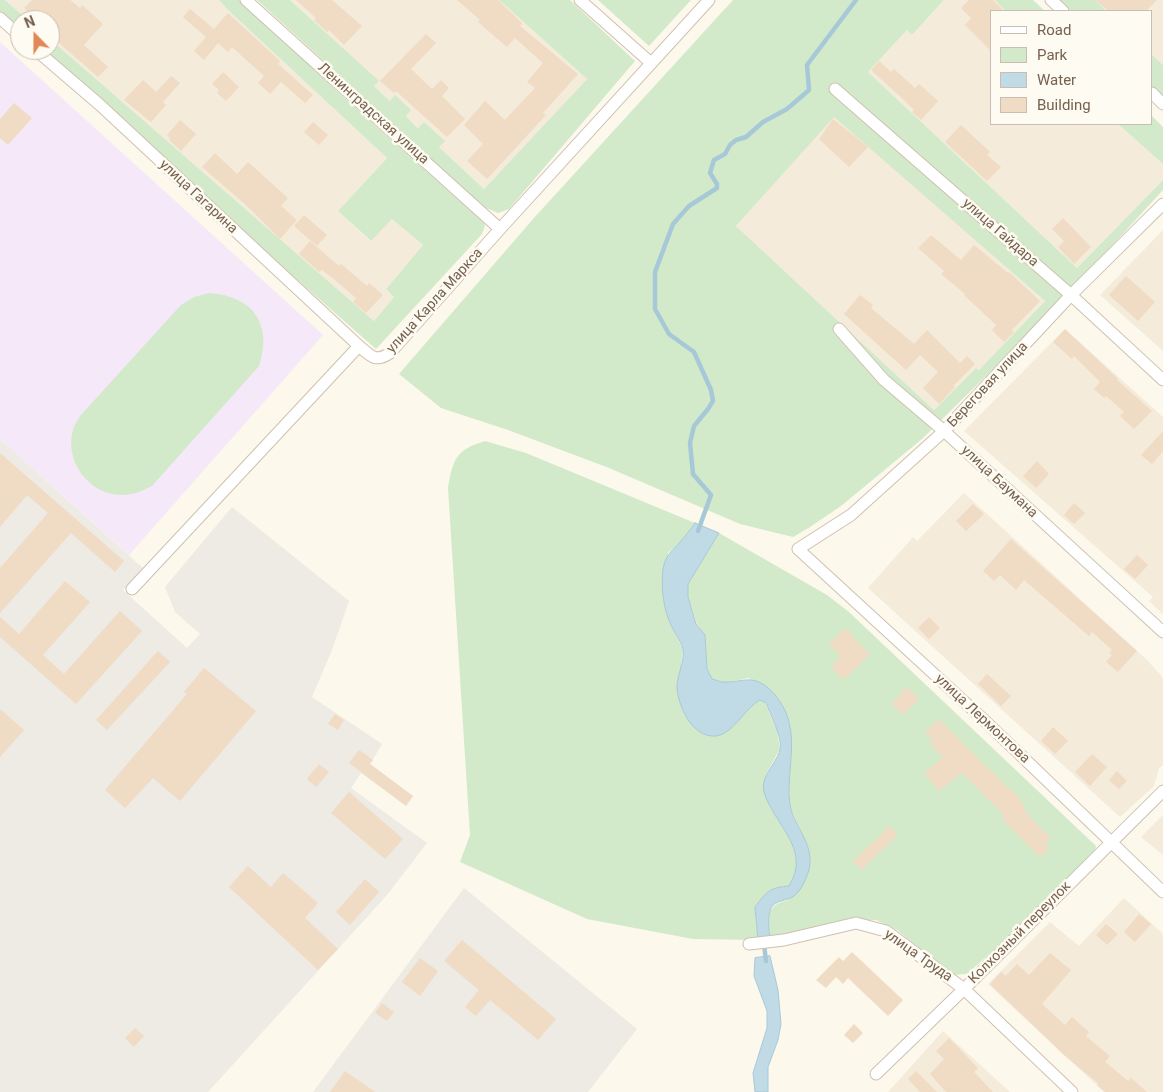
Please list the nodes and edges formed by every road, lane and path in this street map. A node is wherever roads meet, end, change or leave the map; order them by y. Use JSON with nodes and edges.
{"nodes":[{"id":1,"x":246,"y":0,"type":"edge"},
{"id":2,"x":580,"y":0,"type":"edge"},
{"id":3,"x":709,"y":0,"type":"edge"},
{"id":4,"x":1051,"y":0,"type":"edge"},
{"id":5,"x":1062,"y":10,"type":"edge"},
{"id":6,"x":0,"y":18,"type":"edge"},
{"id":7,"x":10,"y":27,"type":"edge"},
{"id":8,"x":48,"y":60,"type":"edge"},
{"id":9,"x":651,"y":63,"type":"junction"},
{"id":10,"x":835,"y":89,"type":"dead end"},
{"id":11,"x":1153,"y":94,"type":"edge"},
{"id":12,"x":1163,"y":104,"type":"edge"},
{"id":13,"x":1163,"y":204,"type":"edge"},
{"id":14,"x":500,"y":229,"type":"junction"},
{"id":15,"x":1071,"y":296,"type":"junction"},
{"id":16,"x":839,"y":329,"type":"dead end"},
{"id":17,"x":358,"y":346,"type":"junction"},
{"id":18,"x":1163,"y":380,"type":"edge"},
{"id":19,"x":944,"y":431,"type":"junction"},
{"id":20,"x":798,"y":549,"type":"joint"},
{"id":21,"x":132,"y":589,"type":"dead end"},
{"id":22,"x":1163,"y":632,"type":"edge"},
{"id":23,"x":1163,"y":790,"type":"edge"},
{"id":24,"x":1112,"y":843,"type":"junction"},
{"id":25,"x":1163,"y":892,"type":"edge"},
{"id":26,"x":749,"y":944,"type":"dead end"},
{"id":27,"x":964,"y":989,"type":"junction"},
{"id":28,"x":876,"y":1074,"type":"dead end"},
{"id":29,"x":1072,"y":1092,"type":"edge"}],
"edges":[{"from":1,"to":14,"type":"street","name":"Ленинградская улица"},
{"from":2,"to":9,"type":"street"},
{"from":3,"to":9,"type":"street","name":"улица Карла Маркса"},
{"from":4,"to":5,"type":"street"},
{"from":6,"to":7,"type":"street"},
{"from":8,"to":17,"type":"street","name":"улица Гагарина"},
{"from":9,"to":14,"type":"street","name":"улица Карла Маркса"},
{"from":10,"to":15,"type":"street","name":"улица Гайдара"},
{"from":11,"to":12,"type":"street"},
{"from":13,"to":15,"type":"street","name":"Береговая улица"},
{"from":14,"to":17,"type":"street","name":"улица Карла Маркса"},
{"from":15,"to":18,"type":"street","name":"улица Гайдара"},
{"from":15,"to":19,"type":"street","name":"Береговая улица"},
{"from":16,"to":19,"type":"street","name":"улица Баумана"},
{"from":17,"to":21,"type":"street"},
{"from":19,"to":20,"type":"street","name":"Береговая улица"},
{"from":19,"to":22,"type":"street","name":"улица Баумана"},
{"from":20,"to":24,"type":"street","name":"улица Лермонтова"},
{"from":23,"to":24,"type":"street","name":"Колхозный переулок"},
{"from":24,"to":25,"type":"street","name":"улица Лермонтова"},
{"from":24,"to":27,"type":"street","name":"Колхозный переулок"},
{"from":26,"to":27,"type":"street","name":"улица Труда"},
{"from":27,"to":28,"type":"street","name":"Колхозный переулок"},
{"from":27,"to":29,"type":"street","name":"улица Труда"}]}
